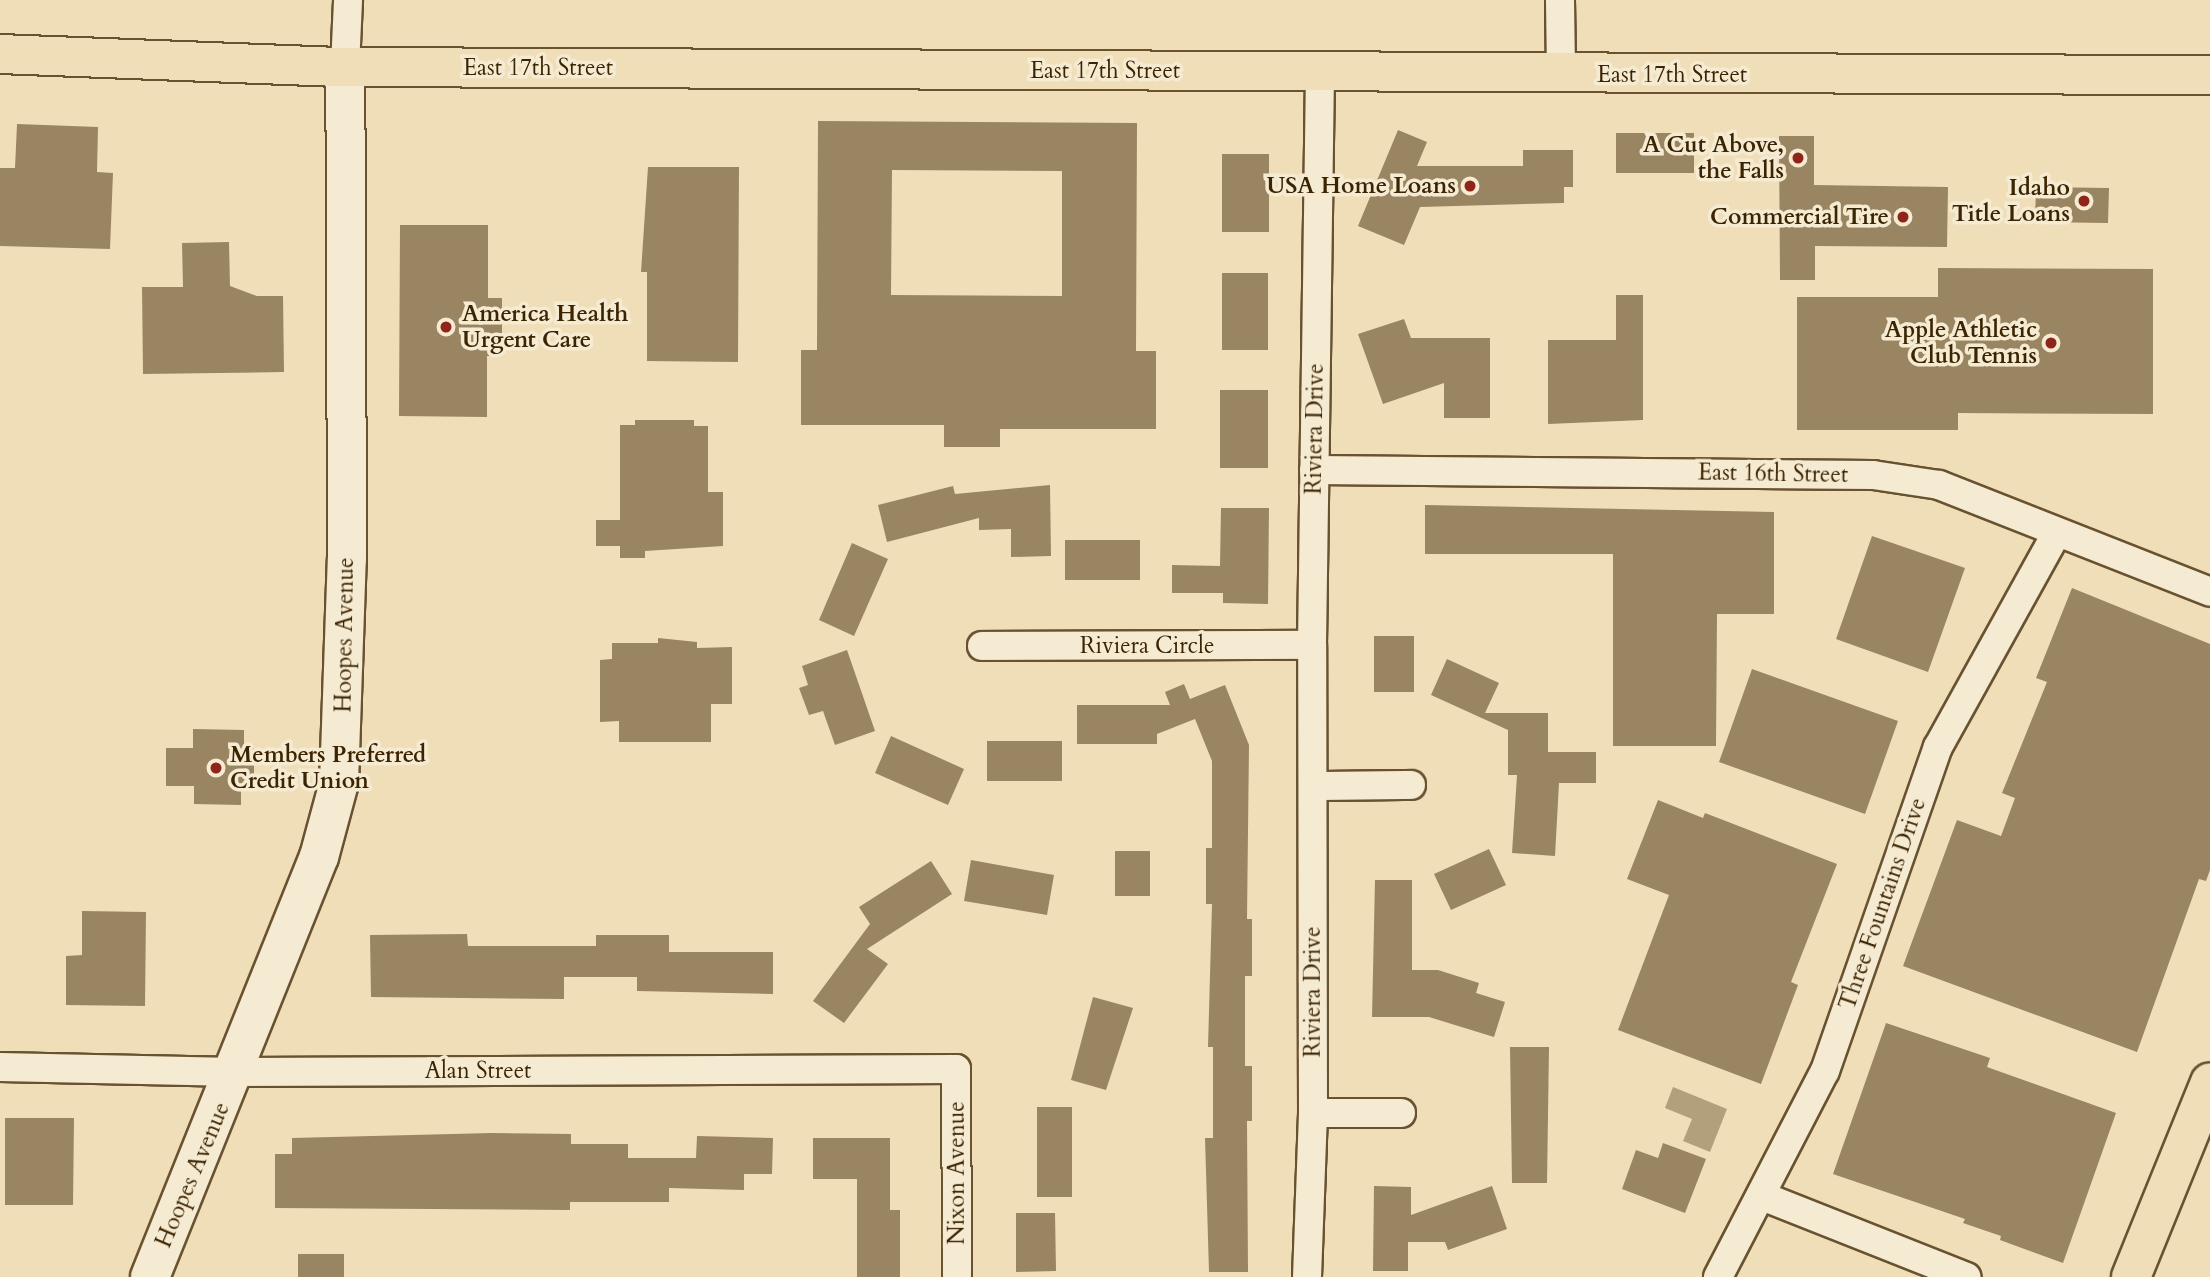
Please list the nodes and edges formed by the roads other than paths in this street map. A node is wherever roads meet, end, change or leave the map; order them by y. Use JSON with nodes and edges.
{"nodes":[{"id":1,"x":348,"y":0,"type":"edge"},
{"id":2,"x":1560,"y":0,"type":"edge"},
{"id":3,"x":0,"y":54,"type":"edge"},
{"id":4,"x":345,"y":67,"type":"junction"},
{"id":5,"x":1320,"y":71,"type":"junction"},
{"id":6,"x":1561,"y":75,"type":"junction"},
{"id":7,"x":2210,"y":75,"type":"edge"},
{"id":8,"x":1314,"y":470,"type":"junction"},
{"id":9,"x":2056,"y":534,"type":"junction"},
{"id":10,"x":2210,"y":592,"type":"edge"},
{"id":11,"x":1312,"y":645,"type":"junction"},
{"id":12,"x":982,"y":646,"type":"dead end"},
{"id":13,"x":1411,"y":785,"type":"dead end"},
{"id":14,"x":1314,"y":786,"type":"junction"},
{"id":15,"x":0,"y":1067,"type":"edge"},
{"id":16,"x":956,"y":1069,"type":"joint"},
{"id":17,"x":236,"y":1072,"type":"junction"},
{"id":18,"x":2210,"y":1082,"type":"edge"},
{"id":19,"x":1313,"y":1113,"type":"junction"},
{"id":20,"x":1401,"y":1114,"type":"dead end"},
{"id":21,"x":1762,"y":1196,"type":"junction"},
{"id":22,"x":150,"y":1277,"type":"edge"},
{"id":23,"x":957,"y":1277,"type":"edge"},
{"id":24,"x":1307,"y":1277,"type":"edge"},
{"id":25,"x":1718,"y":1277,"type":"edge"},
{"id":26,"x":1967,"y":1277,"type":"edge"},
{"id":27,"x":2131,"y":1277,"type":"edge"}],
"edges":[{"from":1,"to":4,"type":"street","name":"Hoopes Avenue"},
{"from":2,"to":6,"type":"street"},
{"from":3,"to":4,"type":"main road","name":"East 17th Street"},
{"from":4,"to":5,"type":"main road","name":"East 17th Street"},
{"from":4,"to":17,"type":"street","name":"Hoopes Avenue"},
{"from":5,"to":6,"type":"main road","name":"East 17th Street"},
{"from":5,"to":8,"type":"street","name":"Riviera Drive"},
{"from":6,"to":7,"type":"main road","name":"East 17th Street"},
{"from":8,"to":9,"type":"street","name":"East 16th Street"},
{"from":8,"to":11,"type":"street","name":"Riviera Drive"},
{"from":9,"to":10,"type":"street","name":"East 16th Street"},
{"from":9,"to":21,"type":"street","name":"Three Fountains Drive"},
{"from":11,"to":12,"type":"street","name":"Riviera Circle"},
{"from":11,"to":14,"type":"street","name":"Riviera Drive"},
{"from":13,"to":14,"type":"street"},
{"from":14,"to":19,"type":"street","name":"Riviera Drive"},
{"from":15,"to":17,"type":"street","name":"Alan Street"},
{"from":16,"to":17,"type":"street","name":"Alan Street"},
{"from":16,"to":23,"type":"street","name":"Nixon Avenue"},
{"from":17,"to":22,"type":"street","name":"Hoopes Avenue"},
{"from":18,"to":27,"type":"main road"},
{"from":19,"to":20,"type":"street"},
{"from":19,"to":24,"type":"street","name":"Riviera Drive"},
{"from":21,"to":25,"type":"street","name":"Three Fountains Drive"},
{"from":21,"to":26,"type":"street"}]}
